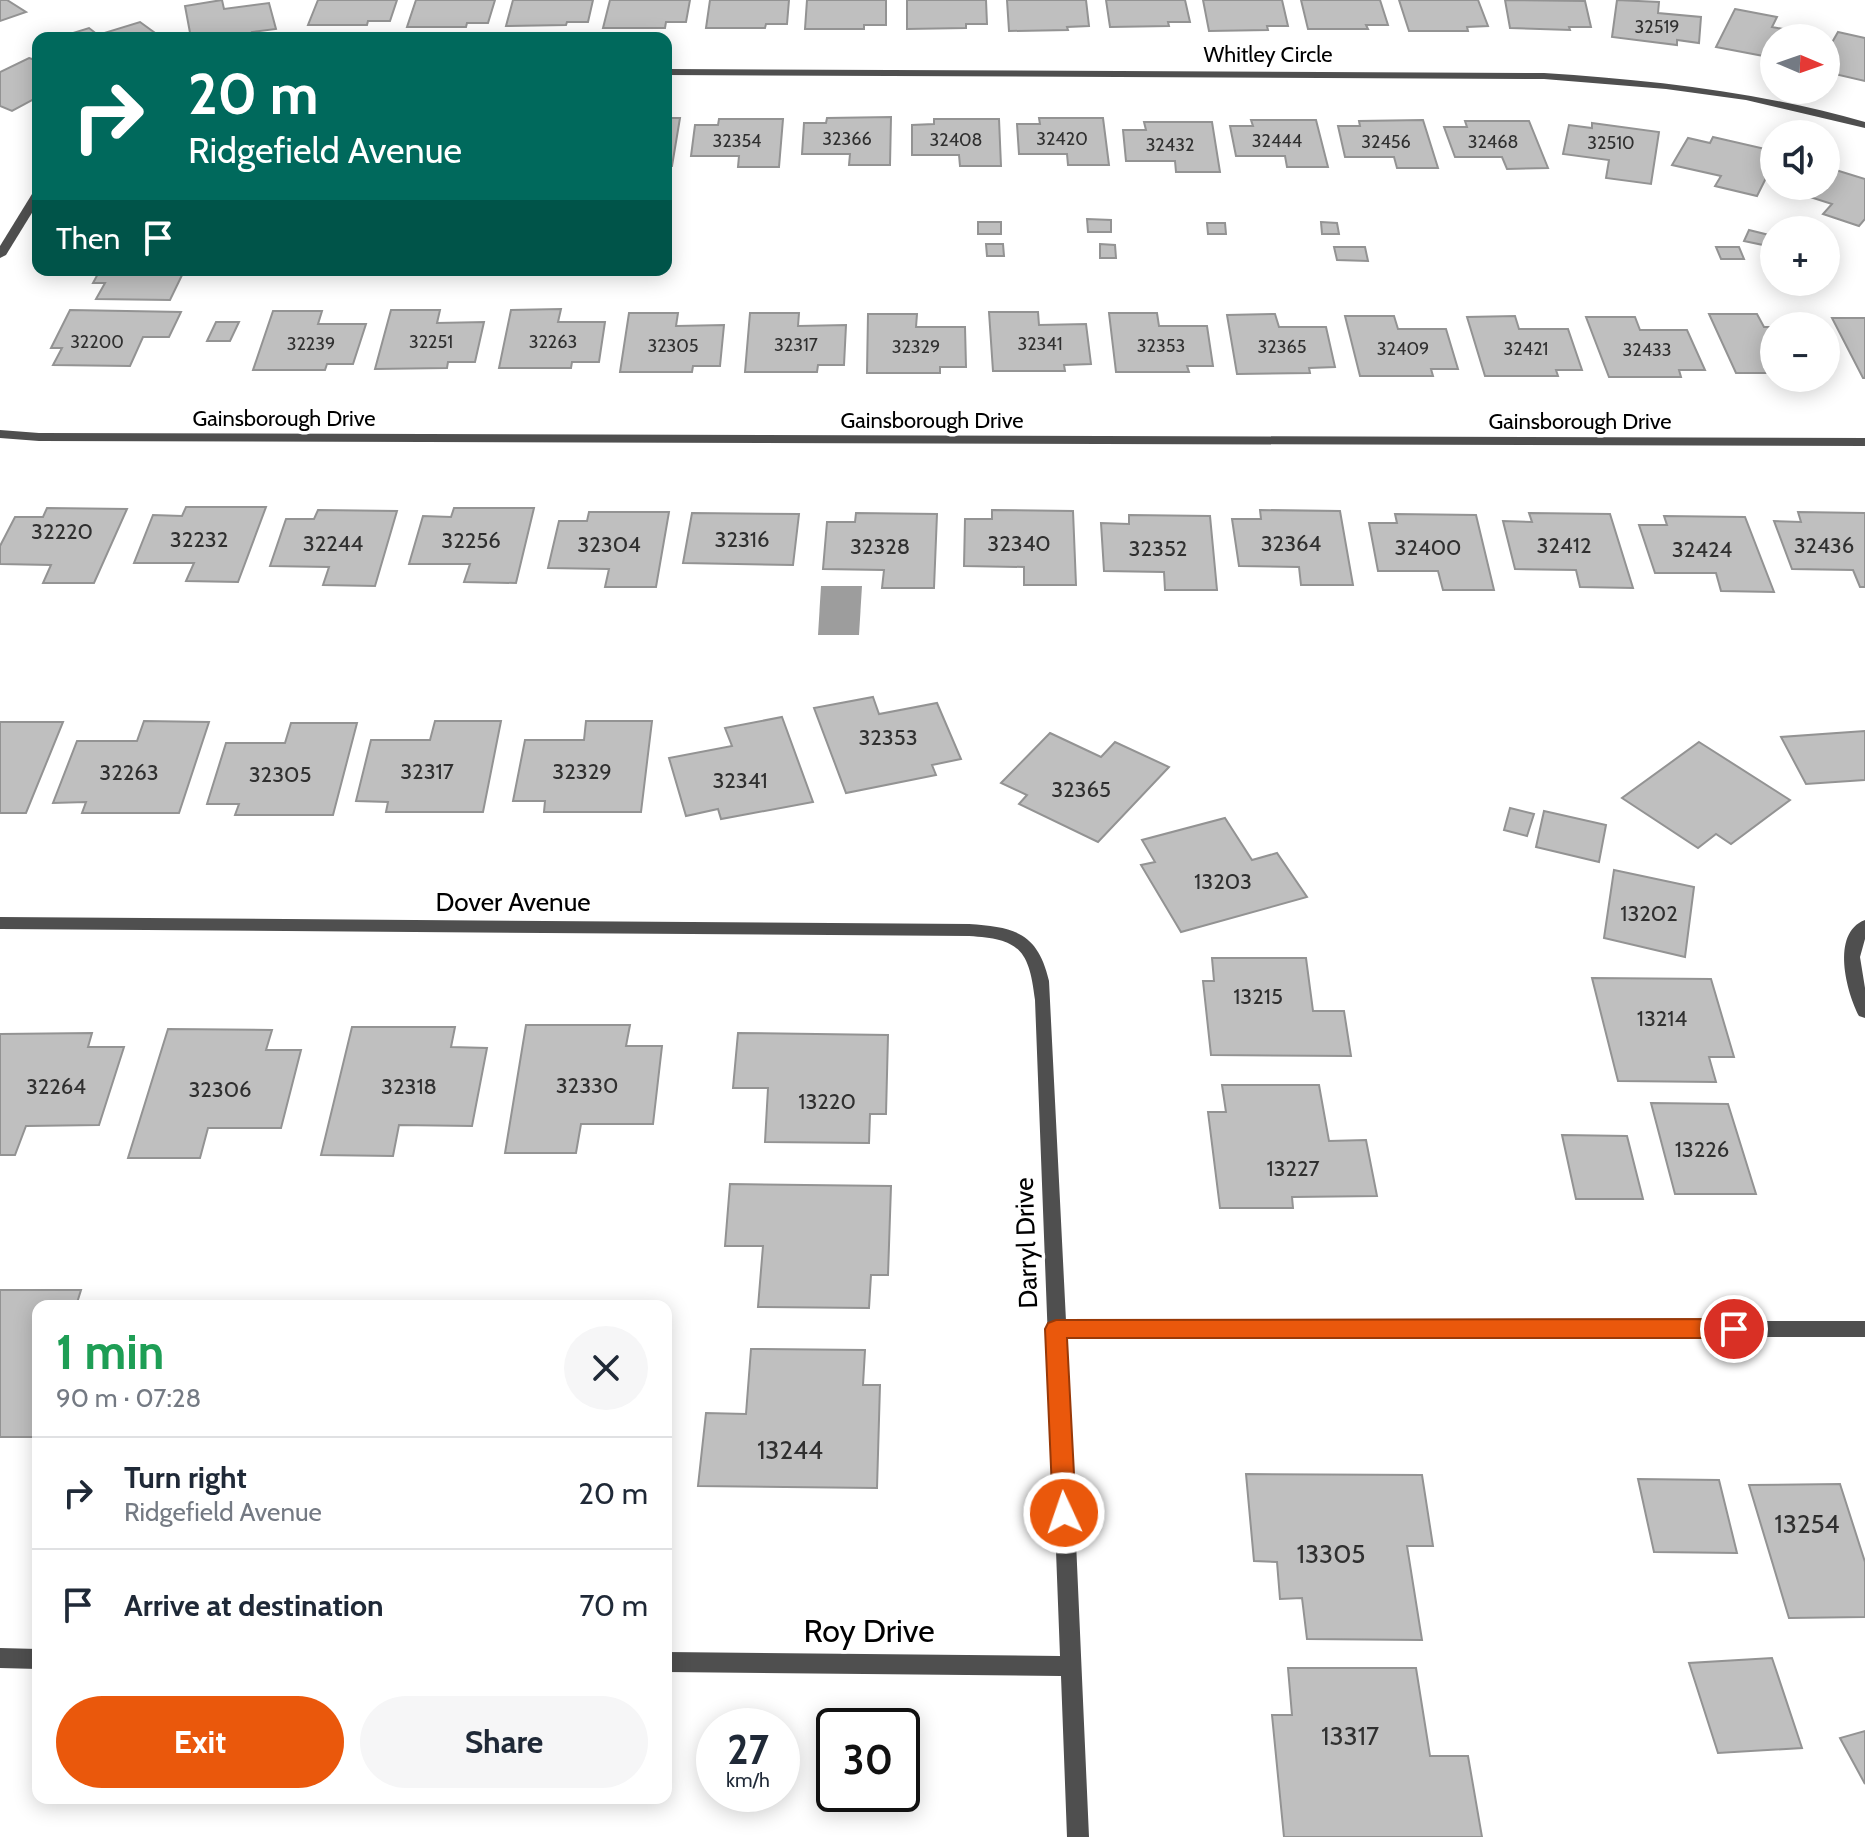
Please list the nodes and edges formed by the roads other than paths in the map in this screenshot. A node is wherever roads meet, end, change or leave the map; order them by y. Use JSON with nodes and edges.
{"nodes":[{"id":1,"x":672,"y":72,"type":"edge"},
{"id":2,"x":1865,"y":125,"type":"edge"},
{"id":3,"x":32,"y":204,"type":"edge"},
{"id":4,"x":0,"y":255,"type":"edge"},
{"id":5,"x":0,"y":434,"type":"edge"},
{"id":6,"x":1865,"y":442,"type":"edge"},
{"id":7,"x":0,"y":923,"type":"edge"},
{"id":8,"x":1864,"y":926,"type":"edge"},
{"id":9,"x":1023,"y":940,"type":"joint"},
{"id":10,"x":1865,"y":1012,"type":"edge"},
{"id":11,"x":1056,"y":1329,"type":"junction"},
{"id":12,"x":1865,"y":1329,"type":"edge"},
{"id":13,"x":0,"y":1658,"type":"edge"},
{"id":14,"x":32,"y":1659,"type":"edge"},
{"id":15,"x":672,"y":1662,"type":"edge"},
{"id":16,"x":1071,"y":1666,"type":"junction"},
{"id":17,"x":1078,"y":1837,"type":"edge"}],
"edges":[{"from":1,"to":2,"type":"street","name":"Whitley Circle"},
{"from":3,"to":4,"type":"street"},
{"from":5,"to":6,"type":"street","name":"Gainsborough Drive"},
{"from":7,"to":9,"type":"street","name":"Dover Avenue"},
{"from":8,"to":10,"type":"street"},
{"from":9,"to":11,"type":"street","name":"Darryl Drive"},
{"from":11,"to":12,"type":"street"},
{"from":11,"to":16,"type":"street","name":"Darryl Drive"},
{"from":13,"to":14,"type":"street"},
{"from":15,"to":16,"type":"street","name":"Roy Drive"},
{"from":16,"to":17,"type":"street","name":"Darryl Drive"}]}
